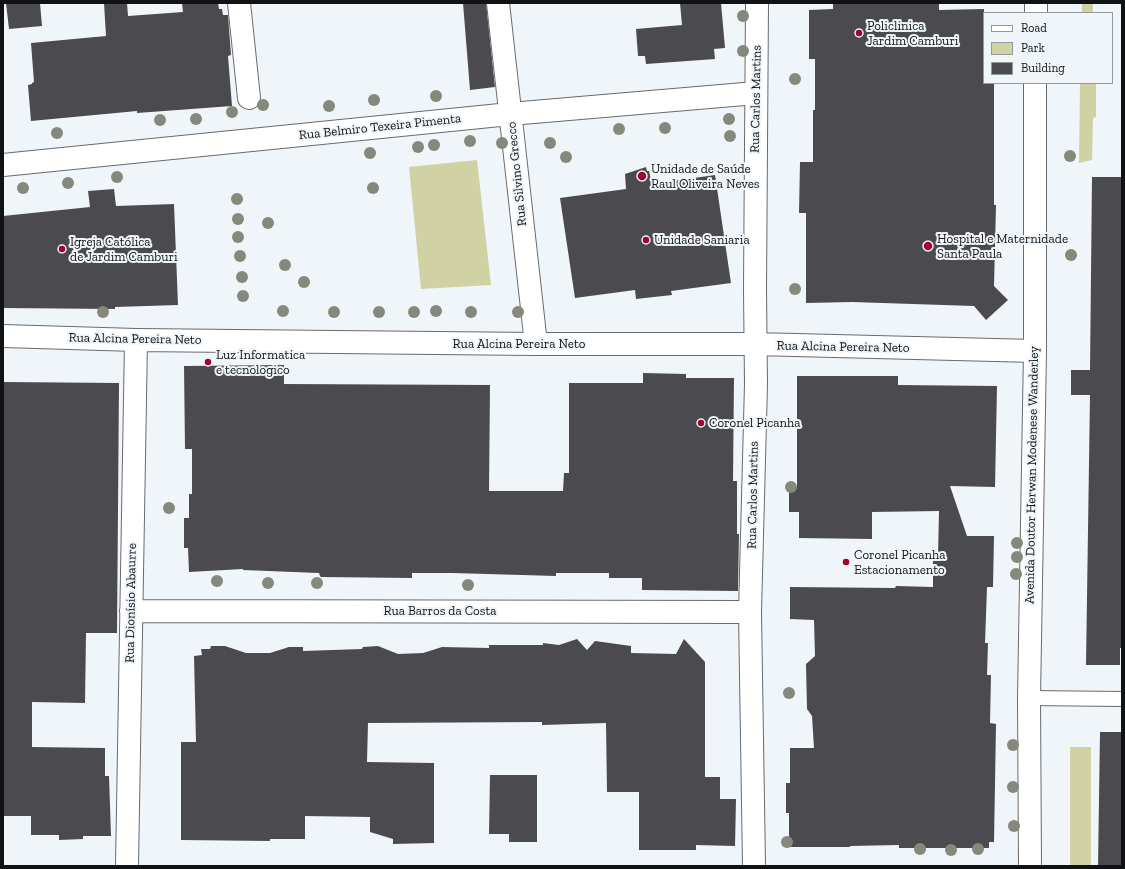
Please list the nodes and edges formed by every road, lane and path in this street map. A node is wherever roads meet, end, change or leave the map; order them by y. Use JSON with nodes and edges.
{"nodes":[{"id":1,"x":239,"y":3,"type":"edge"},
{"id":2,"x":498,"y":3,"type":"edge"},
{"id":3,"x":757,"y":3,"type":"edge"},
{"id":4,"x":1035,"y":84,"type":"edge"},
{"id":5,"x":756,"y":93,"type":"junction"},
{"id":6,"x":249,"y":98,"type":"dead end"},
{"id":7,"x":510,"y":114,"type":"junction"},
{"id":8,"x":3,"y":165,"type":"edge"},
{"id":9,"x":3,"y":336,"type":"edge"},
{"id":10,"x":136,"y":340,"type":"junction"},
{"id":11,"x":536,"y":344,"type":"junction"},
{"id":12,"x":755,"y":344,"type":"junction"},
{"id":13,"x":1034,"y":351,"type":"junction"},
{"id":14,"x":131,"y":611,"type":"junction"},
{"id":15,"x":750,"y":612,"type":"junction"},
{"id":16,"x":1029,"y":698,"type":"junction"},
{"id":17,"x":1122,"y":699,"type":"edge"},
{"id":18,"x":127,"y":866,"type":"edge"},
{"id":19,"x":754,"y":866,"type":"edge"},
{"id":20,"x":1030,"y":866,"type":"edge"}],
"edges":[{"from":1,"to":6,"type":"street"},
{"from":2,"to":7,"type":"street","name":"Rua Silvino Grecco"},
{"from":3,"to":5,"type":"street","name":"Rua Carlos Martins"},
{"from":4,"to":13,"type":"street","name":"Avenida Doutor Herwan Modenese Wanderley"},
{"from":5,"to":7,"type":"street","name":"Rua Belmiro Texeira Pimenta"},
{"from":5,"to":12,"type":"street","name":"Rua Carlos Martins"},
{"from":7,"to":8,"type":"street","name":"Rua Belmiro Texeira Pimenta"},
{"from":7,"to":11,"type":"street","name":"Rua Silvino Grecco"},
{"from":9,"to":10,"type":"street","name":"Rua Alcina Pereira Neto"},
{"from":10,"to":11,"type":"street","name":"Rua Alcina Pereira Neto"},
{"from":10,"to":14,"type":"street","name":"Rua Dionísio Abaurre"},
{"from":11,"to":12,"type":"street","name":"Rua Alcina Pereira Neto"},
{"from":12,"to":13,"type":"street","name":"Rua Alcina Pereira Neto"},
{"from":12,"to":15,"type":"street","name":"Rua Carlos Martins"},
{"from":13,"to":16,"type":"street","name":"Avenida Doutor Herwan Modenese Wanderley"},
{"from":14,"to":15,"type":"street","name":"Rua Barros da Costa"},
{"from":14,"to":18,"type":"street","name":"Rua Dionísio Abaurre"},
{"from":15,"to":19,"type":"street","name":"Rua Carlos Martins"},
{"from":16,"to":17,"type":"lane"},
{"from":16,"to":20,"type":"street","name":"Avenida Doutor Herwan Modenese Wanderley"}]}
